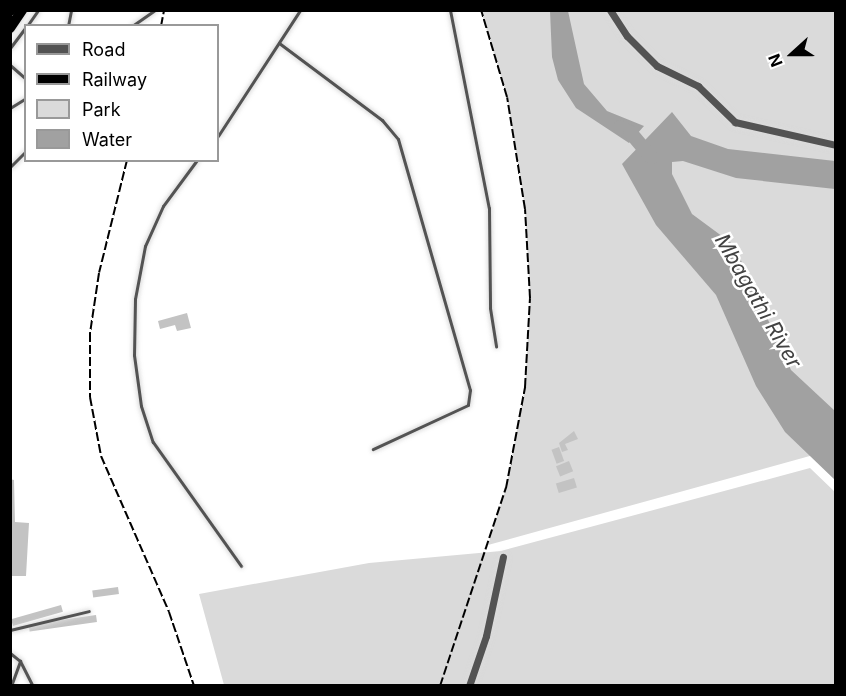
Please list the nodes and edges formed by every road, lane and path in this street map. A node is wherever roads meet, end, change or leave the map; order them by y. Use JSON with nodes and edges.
{"nodes":[{"id":1,"x":22,"y":10,"type":"edge"},
{"id":2,"x":38,"y":10,"type":"edge"},
{"id":3,"x":155,"y":10,"type":"edge"},
{"id":4,"x":300,"y":10,"type":"edge"},
{"id":5,"x":450,"y":10,"type":"edge"},
{"id":6,"x":610,"y":10,"type":"edge"},
{"id":7,"x":146,"y":16,"type":"junction"},
{"id":8,"x":28,"y":24,"type":"edge"},
{"id":9,"x":135,"y":24,"type":"edge"},
{"id":10,"x":140,"y":24,"type":"edge"},
{"id":11,"x":10,"y":28,"type":"edge"},
{"id":12,"x":24,"y":29,"type":"edge"},
{"id":13,"x":279,"y":44,"type":"junction"},
{"id":14,"x":10,"y":48,"type":"edge"},
{"id":15,"x":10,"y":65,"type":"edge"},
{"id":16,"x":24,"y":77,"type":"edge"},
{"id":17,"x":24,"y":99,"type":"edge"},
{"id":18,"x":10,"y":108,"type":"edge"},
{"id":19,"x":219,"y":134,"type":"edge"},
{"id":20,"x":836,"y":145,"type":"edge"},
{"id":21,"x":24,"y":153,"type":"edge"},
{"id":22,"x":196,"y":162,"type":"edge"},
{"id":23,"x":10,"y":167,"type":"edge"},
{"id":24,"x":496,"y":347,"type":"dead end"},
{"id":25,"x":373,"y":449,"type":"dead end"},
{"id":26,"x":503,"y":557,"type":"dead end"},
{"id":27,"x":241,"y":566,"type":"dead end"},
{"id":28,"x":89,"y":611,"type":"dead end"},
{"id":29,"x":10,"y":630,"type":"edge"},
{"id":30,"x":10,"y":653,"type":"edge"},
{"id":31,"x":20,"y":661,"type":"junction"},
{"id":32,"x":11,"y":686,"type":"edge"},
{"id":33,"x":33,"y":686,"type":"edge"},
{"id":34,"x":469,"y":686,"type":"edge"}],
"edges":[{"from":1,"to":11,"type":"highway"},
{"from":2,"to":8,"type":"lane"},
{"from":3,"to":7,"type":"lane"},
{"from":4,"to":13,"type":"lane"},
{"from":5,"to":24,"type":"lane"},
{"from":6,"to":20,"type":"street"},
{"from":7,"to":9,"type":"lane"},
{"from":7,"to":10,"type":"lane"},
{"from":12,"to":14,"type":"lane"},
{"from":13,"to":19,"type":"lane"},
{"from":13,"to":25,"type":"lane"},
{"from":15,"to":16,"type":"lane"},
{"from":17,"to":18,"type":"lane"},
{"from":21,"to":23,"type":"lane"},
{"from":22,"to":27,"type":"lane"},
{"from":26,"to":34,"type":"street"},
{"from":28,"to":29,"type":"lane"},
{"from":30,"to":31,"type":"lane"},
{"from":31,"to":32,"type":"lane"},
{"from":31,"to":33,"type":"lane"}]}
